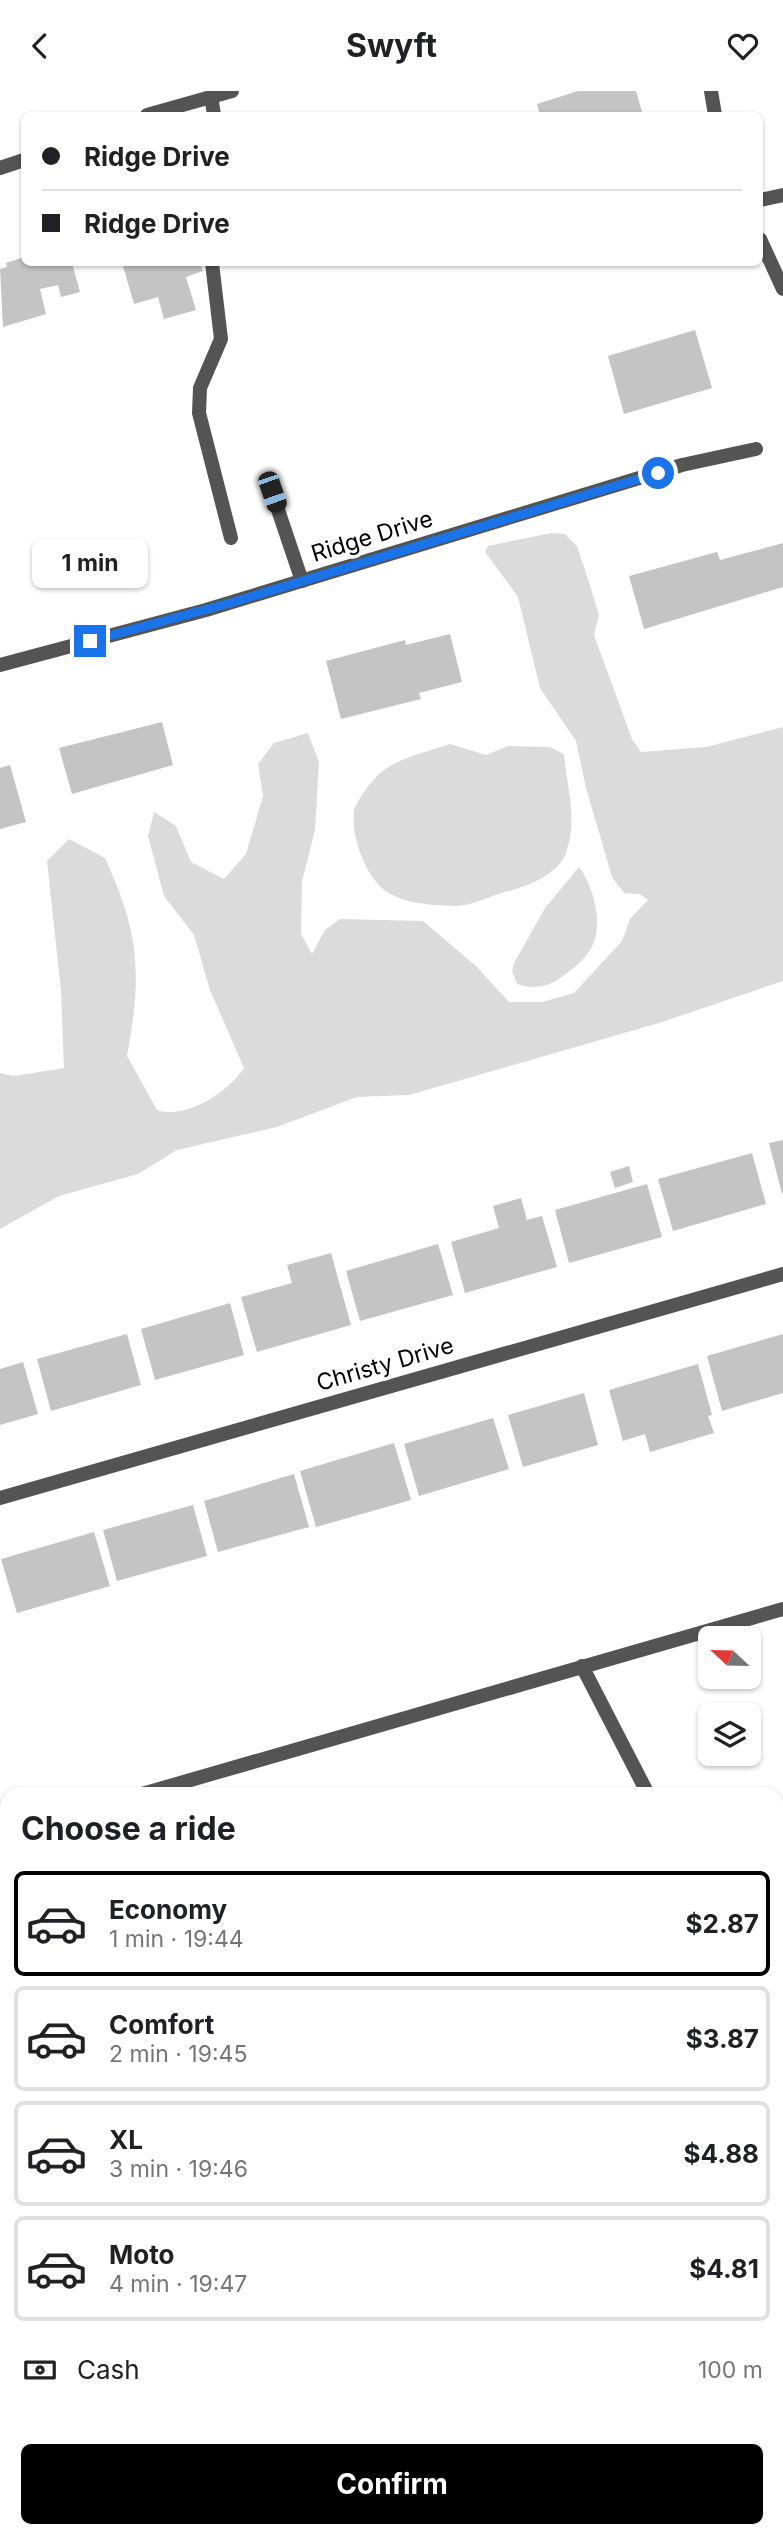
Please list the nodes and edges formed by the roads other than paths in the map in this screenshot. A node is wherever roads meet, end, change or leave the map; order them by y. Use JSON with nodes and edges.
{"nodes":[{"id":1,"x":232,"y":91,"type":"edge"},
{"id":2,"x":711,"y":91,"type":"edge"},
{"id":3,"x":211,"y":96,"type":"junction"},
{"id":4,"x":185,"y":98,"type":"edge"},
{"id":5,"x":159,"y":112,"type":"edge"},
{"id":6,"x":214,"y":112,"type":"edge"},
{"id":7,"x":714,"y":112,"type":"edge"},
{"id":8,"x":21,"y":161,"type":"edge"},
{"id":9,"x":0,"y":168,"type":"edge"},
{"id":10,"x":783,"y":195,"type":"edge"},
{"id":11,"x":763,"y":199,"type":"edge"},
{"id":12,"x":763,"y":246,"type":"edge"},
{"id":13,"x":212,"y":266,"type":"edge"},
{"id":14,"x":783,"y":289,"type":"edge"},
{"id":15,"x":756,"y":449,"type":"dead end"},
{"id":16,"x":272,"y":492,"type":"dead end"},
{"id":17,"x":231,"y":538,"type":"dead end"},
{"id":18,"x":302,"y":581,"type":"junction"},
{"id":19,"x":0,"y":665,"type":"edge"},
{"id":20,"x":783,"y":1274,"type":"edge"},
{"id":21,"x":0,"y":1498,"type":"edge"},
{"id":22,"x":783,"y":1609,"type":"edge"},
{"id":23,"x":582,"y":1666,"type":"junction"},
{"id":24,"x":165,"y":1787,"type":"edge"},
{"id":25,"x":644,"y":1787,"type":"edge"}],
"edges":[{"from":1,"to":3,"type":"street"},
{"from":2,"to":7,"type":"street"},
{"from":3,"to":4,"type":"street"},
{"from":3,"to":6,"type":"street"},
{"from":4,"to":5,"type":"street"},
{"from":8,"to":9,"type":"street"},
{"from":10,"to":11,"type":"street"},
{"from":12,"to":14,"type":"street"},
{"from":13,"to":17,"type":"street"},
{"from":15,"to":18,"type":"street","name":"Ridge Drive"},
{"from":16,"to":18,"type":"street"},
{"from":18,"to":19,"type":"street","name":"Ridge Drive"},
{"from":20,"to":21,"type":"street","name":"Christy Drive"},
{"from":22,"to":23,"type":"street"},
{"from":23,"to":24,"type":"street"},
{"from":23,"to":25,"type":"street"}]}
